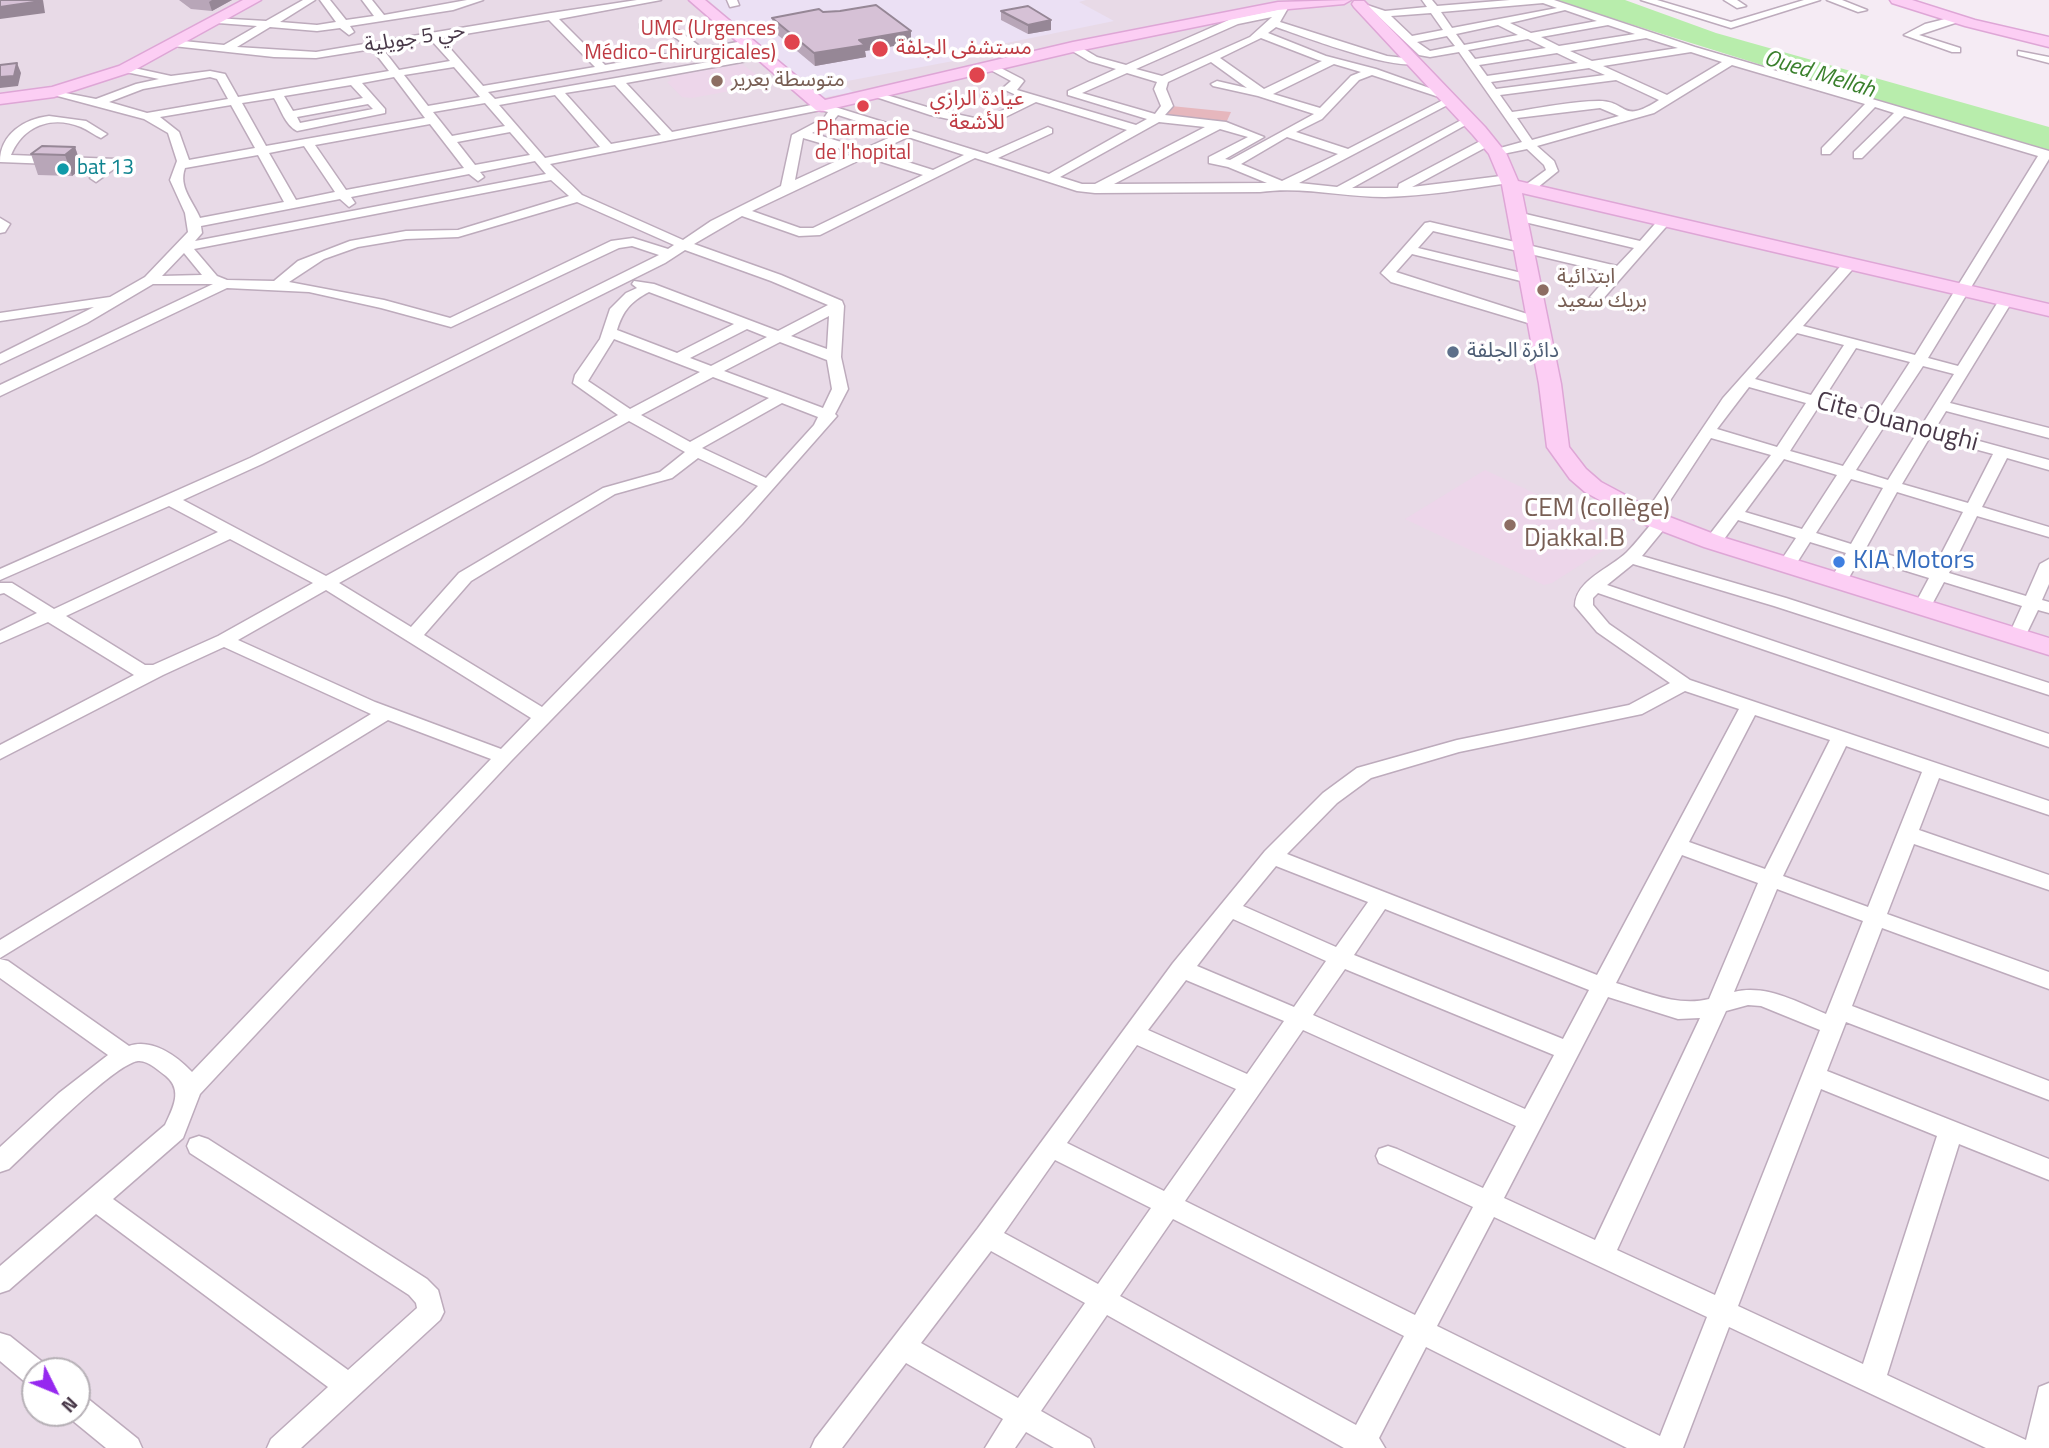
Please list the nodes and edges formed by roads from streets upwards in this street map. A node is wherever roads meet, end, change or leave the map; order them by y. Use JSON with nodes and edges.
{"nodes":[{"id":1,"x":254,"y":0,"type":"edge"},
{"id":2,"x":310,"y":0,"type":"edge"},
{"id":3,"x":325,"y":0,"type":"edge"},
{"id":4,"x":369,"y":0,"type":"edge"},
{"id":5,"x":478,"y":0,"type":"edge"},
{"id":6,"x":656,"y":0,"type":"edge"},
{"id":7,"x":696,"y":0,"type":"edge"},
{"id":8,"x":1545,"y":0,"type":"edge"},
{"id":9,"x":1646,"y":0,"type":"edge"},
{"id":10,"x":1729,"y":0,"type":"edge"},
{"id":11,"x":1815,"y":0,"type":"edge"},
{"id":12,"x":1832,"y":0,"type":"edge"},
{"id":13,"x":1897,"y":0,"type":"edge"},
{"id":14,"x":1354,"y":2,"type":"edge"},
{"id":15,"x":1920,"y":3,"type":"edge"},
{"id":16,"x":1430,"y":5,"type":"edge"},
{"id":17,"x":1741,"y":6,"type":"dead end"},
{"id":18,"x":1568,"y":8,"type":"junction"},
{"id":19,"x":1279,"y":10,"type":"edge"},
{"id":20,"x":1862,"y":10,"type":"dead end"},
{"id":21,"x":1383,"y":14,"type":"junction"},
{"id":22,"x":459,"y":15,"type":"edge"},
{"id":23,"x":551,"y":16,"type":"junction"},
{"id":24,"x":381,"y":18,"type":"junction"},
{"id":25,"x":1957,"y":19,"type":"junction"},
{"id":26,"x":218,"y":20,"type":"junction"},
{"id":27,"x":1499,"y":22,"type":"junction"},
{"id":28,"x":1609,"y":22,"type":"junction"},
{"id":29,"x":344,"y":24,"type":"junction"},
{"id":30,"x":269,"y":25,"type":"junction"},
{"id":31,"x":644,"y":26,"type":"dead end"},
{"id":32,"x":317,"y":28,"type":"junction"},
{"id":33,"x":404,"y":28,"type":"junction"},
{"id":34,"x":1449,"y":32,"type":"junction"},
{"id":35,"x":1261,"y":34,"type":"junction"},
{"id":36,"x":1647,"y":35,"type":"junction"},
{"id":37,"x":434,"y":36,"type":"junction"},
{"id":38,"x":1529,"y":36,"type":"junction"},
{"id":39,"x":173,"y":43,"type":"junction"},
{"id":40,"x":2049,"y":43,"type":"edge"},
{"id":41,"x":744,"y":44,"type":"junction"},
{"id":42,"x":375,"y":46,"type":"junction"},
{"id":43,"x":1073,"y":47,"type":"junction"},
{"id":44,"x":358,"y":48,"type":"junction"},
{"id":45,"x":225,"y":49,"type":"junction"},
{"id":46,"x":1461,"y":49,"type":"junction"},
{"id":47,"x":1691,"y":49,"type":"junction"},
{"id":48,"x":1557,"y":50,"type":"junction"},
{"id":49,"x":1956,"y":50,"type":"dead end"},
{"id":50,"x":1412,"y":51,"type":"junction"},
{"id":51,"x":700,"y":52,"type":"junction"},
{"id":52,"x":2022,"y":53,"type":"dead end"},
{"id":53,"x":274,"y":54,"type":"junction"},
{"id":54,"x":1371,"y":54,"type":"junction"},
{"id":55,"x":760,"y":56,"type":"junction"},
{"id":56,"x":1213,"y":59,"type":"junction"},
{"id":57,"x":2049,"y":60,"type":"edge"},
{"id":58,"x":1332,"y":61,"type":"junction"},
{"id":59,"x":1730,"y":61,"type":"junction"},
{"id":60,"x":457,"y":63,"type":"junction"},
{"id":61,"x":1471,"y":63,"type":"junction"},
{"id":62,"x":1351,"y":64,"type":"junction"},
{"id":63,"x":1591,"y":65,"type":"junction"},
{"id":64,"x":990,"y":66,"type":"junction"},
{"id":65,"x":125,"y":69,"type":"junction"},
{"id":66,"x":603,"y":69,"type":"junction"},
{"id":67,"x":1127,"y":69,"type":"junction"},
{"id":68,"x":1372,"y":71,"type":"junction"},
{"id":69,"x":395,"y":72,"type":"junction"},
{"id":70,"x":1618,"y":77,"type":"junction"},
{"id":71,"x":169,"y":80,"type":"junction"},
{"id":72,"x":352,"y":80,"type":"junction"},
{"id":73,"x":1163,"y":80,"type":"junction"},
{"id":74,"x":1483,"y":80,"type":"junction"},
{"id":75,"x":618,"y":81,"type":"junction"},
{"id":76,"x":1217,"y":84,"type":"dead end"},
{"id":77,"x":54,"y":92,"type":"junction"},
{"id":78,"x":558,"y":92,"type":"junction"},
{"id":79,"x":1072,"y":93,"type":"junction"},
{"id":80,"x":1493,"y":93,"type":"junction"},
{"id":81,"x":277,"y":94,"type":"junction"},
{"id":82,"x":873,"y":94,"type":"junction"},
{"id":83,"x":1263,"y":94,"type":"junction"},
{"id":84,"x":488,"y":98,"type":"junction"},
{"id":85,"x":1036,"y":98,"type":"junction"},
{"id":86,"x":1446,"y":98,"type":"junction"},
{"id":87,"x":0,"y":99,"type":"edge"},
{"id":88,"x":1668,"y":100,"type":"junction"},
{"id":89,"x":236,"y":101,"type":"junction"},
{"id":90,"x":1051,"y":102,"type":"junction"},
{"id":91,"x":96,"y":103,"type":"junction"},
{"id":92,"x":1872,"y":103,"type":"junction"},
{"id":93,"x":829,"y":108,"type":"junction"},
{"id":94,"x":1901,"y":112,"type":"junction"},
{"id":95,"x":1323,"y":113,"type":"junction"},
{"id":96,"x":429,"y":115,"type":"junction"},
{"id":97,"x":148,"y":116,"type":"junction"},
{"id":98,"x":1509,"y":116,"type":"junction"},
{"id":99,"x":1631,"y":117,"type":"junction"},
{"id":100,"x":1157,"y":118,"type":"junction"},
{"id":101,"x":1467,"y":120,"type":"junction"},
{"id":102,"x":985,"y":124,"type":"junction"},
{"id":103,"x":1218,"y":125,"type":"junction"},
{"id":104,"x":513,"y":128,"type":"junction"},
{"id":105,"x":1137,"y":129,"type":"junction"},
{"id":106,"x":1048,"y":131,"type":"dead end"},
{"id":107,"x":801,"y":133,"type":"junction"},
{"id":108,"x":908,"y":133,"type":"junction"},
{"id":109,"x":101,"y":134,"type":"dead end"},
{"id":110,"x":1286,"y":134,"type":"junction"},
{"id":111,"x":669,"y":136,"type":"junction"},
{"id":112,"x":1265,"y":139,"type":"junction"},
{"id":113,"x":449,"y":140,"type":"junction"},
{"id":114,"x":308,"y":143,"type":"junction"},
{"id":115,"x":944,"y":144,"type":"junction"},
{"id":116,"x":1530,"y":145,"type":"junction"},
{"id":117,"x":1492,"y":147,"type":"junction"},
{"id":118,"x":609,"y":149,"type":"junction"},
{"id":119,"x":263,"y":151,"type":"junction"},
{"id":120,"x":1826,"y":152,"type":"dead end"},
{"id":121,"x":865,"y":153,"type":"junction"},
{"id":122,"x":1348,"y":153,"type":"junction"},
{"id":123,"x":2047,"y":154,"type":"edge"},
{"id":124,"x":1858,"y":155,"type":"dead end"},
{"id":125,"x":982,"y":156,"type":"junction"},
{"id":126,"x":2,"y":157,"type":"edge"},
{"id":127,"x":540,"y":159,"type":"junction"},
{"id":128,"x":1232,"y":164,"type":"junction"},
{"id":129,"x":180,"y":165,"type":"junction"},
{"id":130,"x":472,"y":169,"type":"junction"},
{"id":131,"x":933,"y":174,"type":"junction"},
{"id":132,"x":554,"y":176,"type":"junction"},
{"id":133,"x":96,"y":178,"type":"dead end"},
{"id":134,"x":1050,"y":178,"type":"junction"},
{"id":135,"x":1516,"y":184,"type":"junction"},
{"id":136,"x":1282,"y":185,"type":"junction"},
{"id":137,"x":787,"y":188,"type":"junction"},
{"id":138,"x":487,"y":189,"type":"junction"},
{"id":139,"x":1093,"y":190,"type":"junction"},
{"id":140,"x":1338,"y":191,"type":"junction"},
{"id":141,"x":1395,"y":192,"type":"junction"},
{"id":142,"x":343,"y":193,"type":"junction"},
{"id":143,"x":578,"y":198,"type":"junction"},
{"id":144,"x":291,"y":203,"type":"junction"},
{"id":145,"x":741,"y":211,"type":"junction"},
{"id":146,"x":356,"y":214,"type":"junction"},
{"id":147,"x":1517,"y":216,"type":"junction"},
{"id":148,"x":1666,"y":220,"type":"junction"},
{"id":149,"x":0,"y":222,"type":"edge"},
{"id":150,"x":196,"y":223,"type":"junction"},
{"id":151,"x":0,"y":229,"type":"edge"},
{"id":152,"x":684,"y":245,"type":"junction"},
{"id":153,"x":1643,"y":246,"type":"junction"},
{"id":154,"x":184,"y":247,"type":"junction"},
{"id":155,"x":1523,"y":247,"type":"junction"},
{"id":156,"x":1407,"y":250,"type":"junction"},
{"id":157,"x":669,"y":254,"type":"junction"},
{"id":158,"x":1851,"y":263,"type":"junction"},
{"id":159,"x":1621,"y":271,"type":"junction"},
{"id":160,"x":624,"y":278,"type":"junction"},
{"id":161,"x":1529,"y":279,"type":"junction"},
{"id":162,"x":150,"y":280,"type":"junction"},
{"id":163,"x":219,"y":282,"type":"junction"},
{"id":164,"x":278,"y":285,"type":"junction"},
{"id":165,"x":649,"y":287,"type":"junction"},
{"id":166,"x":1961,"y":289,"type":"junction"},
{"id":167,"x":1597,"y":297,"type":"dead end"},
{"id":168,"x":119,"y":299,"type":"junction"},
{"id":169,"x":2006,"y":300,"type":"junction"},
{"id":170,"x":837,"y":306,"type":"junction"},
{"id":171,"x":2049,"y":310,"type":"edge"},
{"id":172,"x":0,"y":317,"type":"edge"},
{"id":173,"x":1538,"y":322,"type":"junction"},
{"id":174,"x":746,"y":324,"type":"junction"},
{"id":175,"x":1793,"y":327,"type":"junction"},
{"id":176,"x":611,"y":333,"type":"junction"},
{"id":177,"x":779,"y":337,"type":"junction"},
{"id":178,"x":1853,"y":343,"type":"junction"},
{"id":179,"x":834,"y":357,"type":"junction"},
{"id":180,"x":678,"y":358,"type":"junction"},
{"id":181,"x":0,"y":360,"type":"edge"},
{"id":182,"x":1919,"y":360,"type":"junction"},
{"id":183,"x":1961,"y":371,"type":"junction"},
{"id":184,"x":711,"y":372,"type":"junction"},
{"id":185,"x":1745,"y":381,"type":"junction"},
{"id":186,"x":0,"y":391,"type":"edge"},
{"id":187,"x":781,"y":398,"type":"junction"},
{"id":188,"x":1815,"y":400,"type":"junction"},
{"id":189,"x":1940,"y":405,"type":"junction"},
{"id":190,"x":629,"y":415,"type":"junction"},
{"id":191,"x":829,"y":416,"type":"junction"},
{"id":192,"x":1881,"y":419,"type":"junction"},
{"id":193,"x":1924,"y":431,"type":"junction"},
{"id":194,"x":1709,"y":432,"type":"junction"},
{"id":195,"x":2049,"y":433,"type":"edge"},
{"id":196,"x":693,"y":450,"type":"junction"},
{"id":197,"x":2002,"y":452,"type":"junction"},
{"id":198,"x":1781,"y":453,"type":"junction"},
{"id":199,"x":2049,"y":465,"type":"edge"},
{"id":200,"x":1848,"y":473,"type":"junction"},
{"id":201,"x":768,"y":485,"type":"junction"},
{"id":202,"x":1892,"y":486,"type":"junction"},
{"id":203,"x":171,"y":499,"type":"junction"},
{"id":204,"x":1971,"y":509,"type":"junction"},
{"id":205,"x":1734,"y":513,"type":"junction"},
{"id":206,"x":1656,"y":521,"type":"junction"},
{"id":207,"x":231,"y":532,"type":"junction"},
{"id":208,"x":2049,"y":532,"type":"edge"},
{"id":209,"x":1807,"y":535,"type":"junction"},
{"id":210,"x":1713,"y":542,"type":"junction"},
{"id":211,"x":1856,"y":550,"type":"junction"},
{"id":212,"x":1631,"y":558,"type":"junction"},
{"id":213,"x":2049,"y":564,"type":"edge"},
{"id":214,"x":1787,"y":565,"type":"junction"},
{"id":215,"x":0,"y":575,"type":"edge"},
{"id":216,"x":1938,"y":575,"type":"junction"},
{"id":217,"x":1838,"y":582,"type":"junction"},
{"id":218,"x":326,"y":583,"type":"junction"},
{"id":219,"x":1594,"y":586,"type":"junction"},
{"id":220,"x":0,"y":589,"type":"edge"},
{"id":221,"x":2041,"y":605,"type":"edge"},
{"id":222,"x":1922,"y":608,"type":"junction"},
{"id":223,"x":50,"y":616,"type":"junction"},
{"id":224,"x":413,"y":636,"type":"junction"},
{"id":225,"x":2017,"y":637,"type":"junction"},
{"id":226,"x":0,"y":638,"type":"edge"},
{"id":227,"x":224,"y":640,"type":"junction"},
{"id":228,"x":2049,"y":647,"type":"edge"},
{"id":229,"x":156,"y":671,"type":"junction"},
{"id":230,"x":1683,"y":684,"type":"junction"},
{"id":231,"x":2049,"y":689,"type":"edge"},
{"id":232,"x":1750,"y":706,"type":"junction"},
{"id":233,"x":387,"y":712,"type":"junction"},
{"id":234,"x":544,"y":717,"type":"junction"},
{"id":235,"x":1842,"y":737,"type":"junction"},
{"id":236,"x":2049,"y":741,"type":"edge"},
{"id":237,"x":0,"y":753,"type":"edge"},
{"id":238,"x":504,"y":757,"type":"junction"},
{"id":239,"x":1933,"y":768,"type":"junction"},
{"id":240,"x":2049,"y":808,"type":"edge"},
{"id":241,"x":1908,"y":834,"type":"junction"},
{"id":242,"x":1677,"y":845,"type":"junction"},
{"id":243,"x":1272,"y":856,"type":"junction"},
{"id":244,"x":1770,"y":880,"type":"junction"},
{"id":245,"x":2049,"y":883,"type":"edge"},
{"id":246,"x":1382,"y":898,"type":"junction"},
{"id":247,"x":1228,"y":909,"type":"junction"},
{"id":248,"x":1875,"y":919,"type":"junction"},
{"id":249,"x":0,"y":950,"type":"edge"},
{"id":250,"x":1340,"y":958,"type":"junction"},
{"id":251,"x":0,"y":967,"type":"edge"},
{"id":252,"x":1181,"y":970,"type":"junction"},
{"id":253,"x":2049,"y":981,"type":"edge"},
{"id":254,"x":1603,"y":987,"type":"junction"},
{"id":255,"x":1718,"y":1004,"type":"junction"},
{"id":256,"x":1298,"y":1018,"type":"junction"},
{"id":257,"x":1837,"y":1018,"type":"junction"},
{"id":258,"x":1133,"y":1032,"type":"junction"},
{"id":259,"x":1569,"y":1052,"type":"junction"},
{"id":260,"x":125,"y":1055,"type":"junction"},
{"id":261,"x":1814,"y":1076,"type":"junction"},
{"id":262,"x":1251,"y":1086,"type":"junction"},
{"id":263,"x":190,"y":1089,"type":"junction"},
{"id":264,"x":2049,"y":1091,"type":"edge"},
{"id":265,"x":1532,"y":1123,"type":"junction"},
{"id":266,"x":1951,"y":1131,"type":"junction"},
{"id":267,"x":199,"y":1146,"type":"dead end"},
{"id":268,"x":1052,"y":1147,"type":"junction"},
{"id":269,"x":1388,"y":1156,"type":"dead end"},
{"id":270,"x":0,"y":1162,"type":"edge"},
{"id":271,"x":2049,"y":1170,"type":"edge"},
{"id":272,"x":94,"y":1199,"type":"junction"},
{"id":273,"x":1489,"y":1203,"type":"junction"},
{"id":274,"x":1168,"y":1205,"type":"junction"},
{"id":275,"x":987,"y":1236,"type":"junction"},
{"id":276,"x":1601,"y":1256,"type":"junction"},
{"id":277,"x":0,"y":1282,"type":"edge"},
{"id":278,"x":1103,"y":1300,"type":"junction"},
{"id":279,"x":1722,"y":1312,"type":"junction"},
{"id":280,"x":1421,"y":1333,"type":"junction"},
{"id":281,"x":0,"y":1345,"type":"edge"},
{"id":282,"x":902,"y":1346,"type":"junction"},
{"id":283,"x":21,"y":1362,"type":"edge"},
{"id":284,"x":1871,"y":1382,"type":"junction"},
{"id":285,"x":350,"y":1387,"type":"junction"},
{"id":286,"x":2049,"y":1396,"type":"edge"},
{"id":287,"x":1023,"y":1416,"type":"junction"},
{"id":288,"x":91,"y":1418,"type":"edge"},
{"id":289,"x":831,"y":1446,"type":"edge"},
{"id":290,"x":1364,"y":1446,"type":"edge"},
{"id":291,"x":128,"y":1448,"type":"edge"},
{"id":292,"x":281,"y":1448,"type":"edge"},
{"id":293,"x":999,"y":1448,"type":"edge"},
{"id":294,"x":1080,"y":1448,"type":"edge"},
{"id":295,"x":1656,"y":1448,"type":"edge"},
{"id":296,"x":1669,"y":1448,"type":"edge"},
{"id":297,"x":2016,"y":1448,"type":"edge"},
{"id":298,"x":2039,"y":1448,"type":"edge"}],
"edges":[{"from":1,"to":26,"type":"street"},
{"from":2,"to":30,"type":"street"},
{"from":3,"to":29,"type":"street"},
{"from":4,"to":24,"type":"street"},
{"from":5,"to":22,"type":"street","name":"حي 5 جويلية"},
{"from":6,"to":23,"type":"street","name":"حي 5 جويلية"},
{"from":7,"to":41,"type":"street"},
{"from":8,"to":16,"type":"street"},
{"from":8,"to":18,"type":"street"},
{"from":9,"to":11,"type":"street"},
{"from":10,"to":17,"type":"street"},
{"from":12,"to":20,"type":"street"},
{"from":13,"to":15,"type":"street"},
{"from":14,"to":19,"type":"street"},
{"from":14,"to":21,"type":"street"},
{"from":14,"to":50,"type":"street"},
{"from":15,"to":25,"type":"street"},
{"from":16,"to":21,"type":"street"},
{"from":16,"to":34,"type":"street"},
{"from":18,"to":27,"type":"street"},
{"from":18,"to":28,"type":"street"},
{"from":19,"to":35,"type":"street"},
{"from":19,"to":43,"type":"street"},
{"from":19,"to":54,"type":"street"},
{"from":19,"to":67,"type":"street"},
{"from":21,"to":50,"type":"street"},
{"from":22,"to":23,"type":"street","name":"حي 5 جويلية"},
{"from":22,"to":33,"type":"street","name":"حي 5 جويلية"},
{"from":22,"to":37,"type":"street","name":"حي 5 جويلية"},
{"from":23,"to":66,"type":"street"},
{"from":24,"to":29,"type":"street","name":"حي 5 جويلية"},
{"from":24,"to":33,"type":"street","name":"حي 5 جويلية"},
{"from":25,"to":40,"type":"street"},
{"from":25,"to":49,"type":"street"},
{"from":26,"to":30,"type":"street","name":"حي 5 جويلية"},
{"from":26,"to":39,"type":"street"},
{"from":27,"to":34,"type":"street"},
{"from":27,"to":38,"type":"street"},
{"from":28,"to":36,"type":"street"},
{"from":28,"to":38,"type":"street"},
{"from":29,"to":32,"type":"street","name":"حي 5 جويلية"},
{"from":29,"to":44,"type":"street"},
{"from":30,"to":32,"type":"street","name":"حي 5 جويلية"},
{"from":30,"to":45,"type":"street"},
{"from":31,"to":51,"type":"street"},
{"from":32,"to":53,"type":"street"},
{"from":33,"to":37,"type":"street","name":"حي 5 جويلية"},
{"from":33,"to":42,"type":"street","name":"حي 5 جويلية"},
{"from":34,"to":46,"type":"street"},
{"from":34,"to":50,"type":"street"},
{"from":35,"to":56,"type":"street"},
{"from":35,"to":58,"type":"street"},
{"from":36,"to":47,"type":"street"},
{"from":36,"to":48,"type":"street"},
{"from":37,"to":60,"type":"street"},
{"from":38,"to":46,"type":"street"},
{"from":38,"to":48,"type":"street"},
{"from":39,"to":45,"type":"street","name":"حي 5 جويلية"},
{"from":39,"to":65,"type":"street"},
{"from":41,"to":51,"type":"street"},
{"from":41,"to":55,"type":"street"},
{"from":42,"to":44,"type":"street","name":"حي 5 جويلية"},
{"from":42,"to":69,"type":"street"},
{"from":43,"to":64,"type":"street"},
{"from":43,"to":67,"type":"street"},
{"from":44,"to":53,"type":"street","name":"حي 5 جويلية"},
{"from":45,"to":53,"type":"street","name":"حي 5 جويلية"},
{"from":46,"to":50,"type":"street"},
{"from":46,"to":61,"type":"street"},
{"from":47,"to":59,"type":"street"},
{"from":47,"to":63,"type":"street"},
{"from":48,"to":61,"type":"street"},
{"from":48,"to":63,"type":"street"},
{"from":50,"to":54,"type":"street"},
{"from":50,"to":86,"type":"street"},
{"from":51,"to":66,"type":"street"},
{"from":52,"to":57,"type":"street"},
{"from":54,"to":62,"type":"street"},
{"from":55,"to":75,"type":"street"},
{"from":55,"to":93,"type":"street"},
{"from":56,"to":73,"type":"street"},
{"from":56,"to":83,"type":"street"},
{"from":58,"to":62,"type":"street"},
{"from":58,"to":83,"type":"street"},
{"from":59,"to":88,"type":"street"},
{"from":59,"to":92,"type":"street"},
{"from":60,"to":69,"type":"street"},
{"from":60,"to":84,"type":"street"},
{"from":61,"to":74,"type":"street"},
{"from":62,"to":68,"type":"street"},
{"from":63,"to":70,"type":"street"},
{"from":63,"to":74,"type":"street"},
{"from":64,"to":82,"type":"street"},
{"from":64,"to":85,"type":"street"},
{"from":65,"to":71,"type":"street"},
{"from":65,"to":77,"type":"street"},
{"from":66,"to":84,"type":"street"},
{"from":67,"to":73,"type":"street"},
{"from":67,"to":79,"type":"street"},
{"from":68,"to":86,"type":"street"},
{"from":68,"to":95,"type":"street"},
{"from":69,"to":72,"type":"street"},
{"from":69,"to":96,"type":"street"},
{"from":70,"to":80,"type":"street"},
{"from":70,"to":88,"type":"street"},
{"from":71,"to":89,"type":"street"},
{"from":71,"to":91,"type":"street"},
{"from":72,"to":81,"type":"street"},
{"from":72,"to":81,"type":"street"},
{"from":73,"to":100,"type":"street"},
{"from":74,"to":80,"type":"street"},
{"from":75,"to":78,"type":"street"},
{"from":75,"to":111,"type":"street"},
{"from":76,"to":83,"type":"street"},
{"from":77,"to":87,"type":"street"},
{"from":77,"to":91,"type":"street"},
{"from":78,"to":84,"type":"street"},
{"from":78,"to":118,"type":"street"},
{"from":79,"to":90,"type":"street"},
{"from":79,"to":100,"type":"street"},
{"from":80,"to":98,"type":"street"},
{"from":81,"to":89,"type":"street"},
{"from":82,"to":93,"type":"street"},
{"from":82,"to":102,"type":"street"},
{"from":83,"to":95,"type":"street"},
{"from":84,"to":96,"type":"street"},
{"from":84,"to":104,"type":"street"},
{"from":85,"to":90,"type":"street"},
{"from":85,"to":102,"type":"street"},
{"from":86,"to":101,"type":"street"},
{"from":86,"to":122,"type":"street"},
{"from":88,"to":99,"type":"street"},
{"from":89,"to":97,"type":"street"},
{"from":89,"to":119,"type":"street"},
{"from":90,"to":105,"type":"street"},
{"from":91,"to":97,"type":"street"},
{"from":92,"to":94,"type":"street"},
{"from":92,"to":120,"type":"street"},
{"from":93,"to":107,"type":"street"},
{"from":93,"to":108,"type":"street"},
{"from":93,"to":111,"type":"street"},
{"from":94,"to":123,"type":"street"},
{"from":94,"to":124,"type":"street"},
{"from":95,"to":110,"type":"street"},
{"from":96,"to":113,"type":"street"},
{"from":96,"to":114,"type":"street"},
{"from":97,"to":129,"type":"street"},
{"from":98,"to":99,"type":"street"},
{"from":98,"to":116,"type":"street"},
{"from":99,"to":116,"type":"street"},
{"from":100,"to":103,"type":"street"},
{"from":100,"to":105,"type":"street"},
{"from":101,"to":117,"type":"street"},
{"from":101,"to":140,"type":"street"},
{"from":102,"to":115,"type":"street"},
{"from":103,"to":112,"type":"street"},
{"from":103,"to":139,"type":"street"},
{"from":104,"to":113,"type":"street"},
{"from":104,"to":127,"type":"street"},
{"from":105,"to":134,"type":"street"},
{"from":106,"to":125,"type":"street"},
{"from":107,"to":121,"type":"street"},
{"from":107,"to":137,"type":"street"},
{"from":108,"to":115,"type":"street"},
{"from":108,"to":121,"type":"street"},
{"from":109,"to":126,"type":"street"},
{"from":110,"to":112,"type":"street"},
{"from":110,"to":122,"type":"street"},
{"from":111,"to":118,"type":"street"},
{"from":112,"to":128,"type":"street"},
{"from":112,"to":128,"type":"street"},
{"from":113,"to":130,"type":"street"},
{"from":114,"to":119,"type":"street"},
{"from":114,"to":142,"type":"street"},
{"from":115,"to":125,"type":"street"},
{"from":116,"to":117,"type":"street"},
{"from":116,"to":135,"type":"street"},
{"from":117,"to":135,"type":"street"},
{"from":117,"to":141,"type":"street"},
{"from":118,"to":127,"type":"street"},
{"from":119,"to":129,"type":"street"},
{"from":119,"to":144,"type":"street"},
{"from":121,"to":131,"type":"street"},
{"from":121,"to":137,"type":"street"},
{"from":122,"to":136,"type":"street"},
{"from":123,"to":166,"type":"street"},
{"from":125,"to":131,"type":"street"},
{"from":125,"to":134,"type":"street"},
{"from":126,"to":133,"type":"street"},
{"from":127,"to":130,"type":"street"},
{"from":127,"to":132,"type":"street"},
{"from":128,"to":136,"type":"street"},
{"from":129,"to":150,"type":"street"},
{"from":130,"to":138,"type":"street"},
{"from":130,"to":142,"type":"street"},
{"from":131,"to":145,"type":"street"},
{"from":132,"to":138,"type":"street"},
{"from":132,"to":143,"type":"street"},
{"from":134,"to":139,"type":"street"},
{"from":135,"to":141,"type":"street"},
{"from":135,"to":147,"type":"street"},
{"from":135,"to":148,"type":"street"},
{"from":136,"to":139,"type":"street"},
{"from":136,"to":140,"type":"street"},
{"from":137,"to":145,"type":"street"},
{"from":138,"to":146,"type":"street"},
{"from":140,"to":141,"type":"street"},
{"from":142,"to":144,"type":"street"},
{"from":142,"to":146,"type":"street"},
{"from":143,"to":152,"type":"street"},
{"from":143,"to":164,"type":"street"},
{"from":144,"to":150,"type":"street"},
{"from":145,"to":152,"type":"street"},
{"from":146,"to":154,"type":"street"},
{"from":147,"to":153,"type":"street"},
{"from":147,"to":155,"type":"street"},
{"from":148,"to":153,"type":"street"},
{"from":148,"to":158,"type":"street"},
{"from":149,"to":151,"type":"street"},
{"from":150,"to":154,"type":"street"},
{"from":152,"to":157,"type":"street"},
{"from":152,"to":170,"type":"street"},
{"from":153,"to":159,"type":"street"},
{"from":154,"to":162,"type":"street"},
{"from":154,"to":163,"type":"street"},
{"from":155,"to":156,"type":"street"},
{"from":155,"to":159,"type":"street"},
{"from":155,"to":161,"type":"street"},
{"from":156,"to":161,"type":"street"},
{"from":156,"to":173,"type":"street"},
{"from":157,"to":160,"type":"street"},
{"from":157,"to":164,"type":"street"},
{"from":158,"to":166,"type":"street"},
{"from":158,"to":175,"type":"street"},
{"from":159,"to":167,"type":"street"},
{"from":160,"to":165,"type":"street"},
{"from":160,"to":203,"type":"street"},
{"from":161,"to":173,"type":"street"},
{"from":162,"to":163,"type":"street"},
{"from":162,"to":168,"type":"street"},
{"from":163,"to":164,"type":"street"},
{"from":163,"to":186,"type":"street"},
{"from":165,"to":174,"type":"street"},
{"from":165,"to":176,"type":"street"},
{"from":166,"to":169,"type":"street"},
{"from":166,"to":182,"type":"street"},
{"from":168,"to":172,"type":"street"},
{"from":168,"to":181,"type":"street"},
{"from":169,"to":171,"type":"street"},
{"from":169,"to":183,"type":"street"},
{"from":170,"to":177,"type":"street"},
{"from":170,"to":179,"type":"street"},
{"from":173,"to":206,"type":"street"},
{"from":174,"to":177,"type":"street"},
{"from":174,"to":180,"type":"street"},
{"from":175,"to":178,"type":"street"},
{"from":175,"to":185,"type":"street"},
{"from":176,"to":180,"type":"street"},
{"from":176,"to":190,"type":"street"},
{"from":177,"to":179,"type":"street"},
{"from":177,"to":184,"type":"street"},
{"from":178,"to":182,"type":"street"},
{"from":178,"to":188,"type":"street"},
{"from":179,"to":191,"type":"street"},
{"from":180,"to":184,"type":"street"},
{"from":182,"to":183,"type":"street"},
{"from":182,"to":192,"type":"street"},
{"from":183,"to":189,"type":"street"},
{"from":184,"to":187,"type":"street"},
{"from":184,"to":190,"type":"street"},
{"from":185,"to":188,"type":"street","name":"Cite Ouanoughi"},
{"from":185,"to":194,"type":"street"},
{"from":187,"to":191,"type":"street"},
{"from":187,"to":196,"type":"street"},
{"from":188,"to":192,"type":"street","name":"Cite Ouanoughi"},
{"from":188,"to":198,"type":"street"},
{"from":189,"to":193,"type":"street"},
{"from":189,"to":195,"type":"street"},
{"from":190,"to":196,"type":"street"},
{"from":190,"to":218,"type":"street"},
{"from":191,"to":201,"type":"street"},
{"from":192,"to":193,"type":"street","name":"Cite Ouanoughi"},
{"from":192,"to":200,"type":"street"},
{"from":193,"to":197,"type":"street","name":"Cite Ouanoughi"},
{"from":193,"to":202,"type":"street"},
{"from":194,"to":198,"type":"street"},
{"from":194,"to":206,"type":"street"},
{"from":196,"to":201,"type":"street"},
{"from":196,"to":224,"type":"street"},
{"from":197,"to":199,"type":"street","name":"Cite Ouanoughi"},
{"from":197,"to":204,"type":"street"},
{"from":198,"to":200,"type":"street"},
{"from":198,"to":205,"type":"street"},
{"from":200,"to":202,"type":"street"},
{"from":200,"to":209,"type":"street"},
{"from":201,"to":234,"type":"street"},
{"from":202,"to":204,"type":"street"},
{"from":202,"to":211,"type":"street"},
{"from":203,"to":207,"type":"street"},
{"from":203,"to":215,"type":"street"},
{"from":204,"to":208,"type":"street"},
{"from":204,"to":216,"type":"street"},
{"from":205,"to":209,"type":"street"},
{"from":205,"to":210,"type":"street"},
{"from":206,"to":210,"type":"street"},
{"from":206,"to":212,"type":"street"},
{"from":207,"to":218,"type":"street"},
{"from":207,"to":223,"type":"street"},
{"from":209,"to":211,"type":"street"},
{"from":209,"to":214,"type":"street"},
{"from":210,"to":214,"type":"street"},
{"from":211,"to":216,"type":"street"},
{"from":211,"to":217,"type":"street"},
{"from":212,"to":219,"type":"street"},
{"from":212,"to":231,"type":"street"},
{"from":213,"to":221,"type":"street"},
{"from":214,"to":217,"type":"street"},
{"from":216,"to":221,"type":"street"},
{"from":216,"to":222,"type":"street"},
{"from":217,"to":222,"type":"street"},
{"from":218,"to":224,"type":"street"},
{"from":218,"to":227,"type":"street"},
{"from":219,"to":230,"type":"street"},
{"from":219,"to":236,"type":"street"},
{"from":220,"to":223,"type":"street"},
{"from":221,"to":225,"type":"street"},
{"from":222,"to":225,"type":"street"},
{"from":223,"to":226,"type":"street"},
{"from":223,"to":229,"type":"street"},
{"from":224,"to":234,"type":"street"},
{"from":225,"to":228,"type":"street"},
{"from":227,"to":229,"type":"street"},
{"from":227,"to":233,"type":"street"},
{"from":229,"to":237,"type":"street"},
{"from":230,"to":232,"type":"street"},
{"from":230,"to":243,"type":"street"},
{"from":232,"to":235,"type":"street"},
{"from":232,"to":242,"type":"street"},
{"from":233,"to":238,"type":"street"},
{"from":233,"to":249,"type":"street"},
{"from":234,"to":238,"type":"street"},
{"from":235,"to":239,"type":"street"},
{"from":235,"to":244,"type":"street"},
{"from":238,"to":263,"type":"street"},
{"from":239,"to":240,"type":"street"},
{"from":239,"to":241,"type":"street"},
{"from":241,"to":245,"type":"street"},
{"from":241,"to":248,"type":"street"},
{"from":242,"to":244,"type":"street"},
{"from":242,"to":254,"type":"street"},
{"from":243,"to":246,"type":"street"},
{"from":243,"to":247,"type":"street"},
{"from":244,"to":248,"type":"street"},
{"from":244,"to":255,"type":"street"},
{"from":246,"to":250,"type":"street"},
{"from":246,"to":254,"type":"street"},
{"from":247,"to":250,"type":"street"},
{"from":247,"to":252,"type":"street"},
{"from":248,"to":253,"type":"street"},
{"from":248,"to":257,"type":"street"},
{"from":250,"to":256,"type":"street"},
{"from":250,"to":259,"type":"street"},
{"from":251,"to":260,"type":"street"},
{"from":252,"to":256,"type":"street"},
{"from":252,"to":258,"type":"street"},
{"from":254,"to":255,"type":"street"},
{"from":254,"to":259,"type":"street"},
{"from":255,"to":257,"type":"street"},
{"from":255,"to":276,"type":"street"},
{"from":256,"to":262,"type":"street"},
{"from":256,"to":265,"type":"street"},
{"from":257,"to":261,"type":"street"},
{"from":257,"to":264,"type":"street"},
{"from":258,"to":262,"type":"street"},
{"from":258,"to":268,"type":"street"},
{"from":259,"to":265,"type":"street"},
{"from":260,"to":263,"type":"street"},
{"from":260,"to":270,"type":"street"},
{"from":261,"to":266,"type":"street"},
{"from":261,"to":279,"type":"street"},
{"from":262,"to":274,"type":"street"},
{"from":263,"to":272,"type":"street"},
{"from":265,"to":273,"type":"street"},
{"from":266,"to":271,"type":"street"},
{"from":266,"to":284,"type":"street"},
{"from":267,"to":285,"type":"street"},
{"from":268,"to":274,"type":"street"},
{"from":268,"to":275,"type":"street"},
{"from":269,"to":273,"type":"street"},
{"from":272,"to":277,"type":"street"},
{"from":272,"to":285,"type":"street"},
{"from":273,"to":276,"type":"street"},
{"from":273,"to":280,"type":"street"},
{"from":274,"to":278,"type":"street"},
{"from":274,"to":280,"type":"street"},
{"from":275,"to":278,"type":"street"},
{"from":275,"to":282,"type":"street"},
{"from":276,"to":279,"type":"street"},
{"from":278,"to":287,"type":"street"},
{"from":278,"to":290,"type":"street"},
{"from":279,"to":284,"type":"street"},
{"from":279,"to":296,"type":"street"},
{"from":280,"to":290,"type":"street"},
{"from":280,"to":295,"type":"street"},
{"from":281,"to":283,"type":"street"},
{"from":282,"to":287,"type":"street"},
{"from":282,"to":289,"type":"street"},
{"from":284,"to":297,"type":"street"},
{"from":285,"to":292,"type":"street"},
{"from":286,"to":298,"type":"street"},
{"from":287,"to":293,"type":"street"},
{"from":287,"to":294,"type":"street"},
{"from":288,"to":291,"type":"street"}]}
